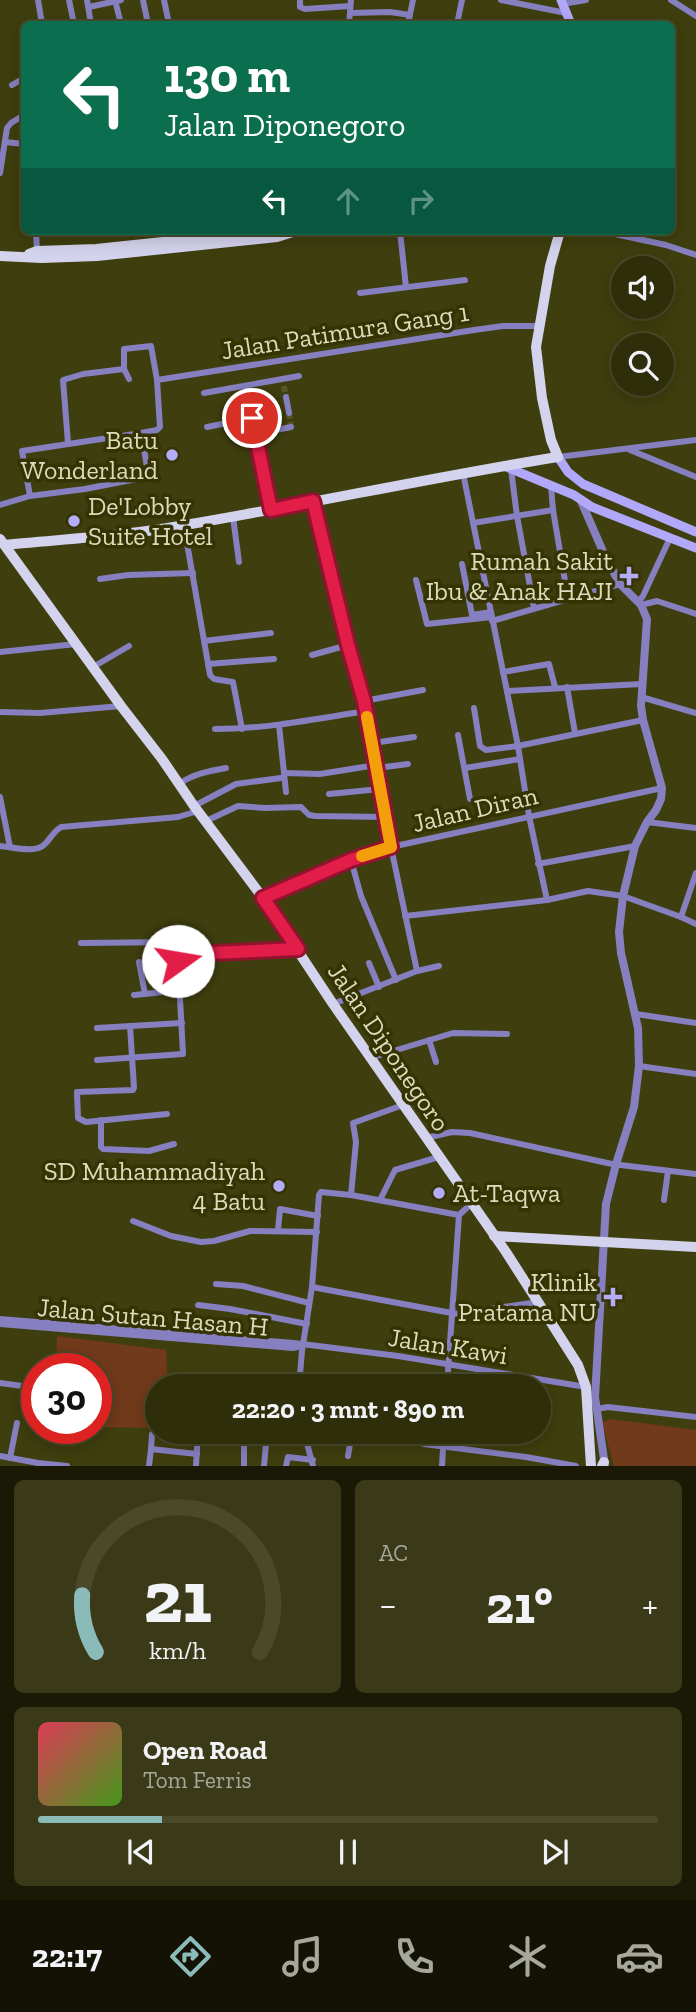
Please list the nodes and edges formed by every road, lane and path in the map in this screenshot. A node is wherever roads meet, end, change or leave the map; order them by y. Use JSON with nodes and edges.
{"nodes":[{"id":1,"x":38,"y":0,"type":"edge"},
{"id":2,"x":69,"y":0,"type":"edge"},
{"id":3,"x":143,"y":0,"type":"edge"},
{"id":4,"x":154,"y":0,"type":"edge"},
{"id":5,"x":163,"y":0,"type":"edge"},
{"id":6,"x":300,"y":0,"type":"edge"},
{"id":7,"x":413,"y":0,"type":"edge"},
{"id":8,"x":462,"y":0,"type":"edge"},
{"id":9,"x":501,"y":0,"type":"edge"},
{"id":10,"x":586,"y":0,"type":"edge"},
{"id":11,"x":671,"y":0,"type":"edge"},
{"id":12,"x":117,"y":1,"type":"edge"},
{"id":13,"x":88,"y":4,"type":"edge"},
{"id":14,"x":321,"y":4,"type":"edge"},
{"id":15,"x":350,"y":6,"type":"edge"},
{"id":16,"x":563,"y":6,"type":"edge"},
{"id":17,"x":410,"y":15,"type":"junction"},
{"id":18,"x":696,"y":16,"type":"edge"},
{"id":19,"x":42,"y":21,"type":"edge"},
{"id":20,"x":73,"y":21,"type":"edge"},
{"id":21,"x":120,"y":21,"type":"edge"},
{"id":22,"x":147,"y":21,"type":"edge"},
{"id":23,"x":168,"y":21,"type":"edge"},
{"id":24,"x":409,"y":21,"type":"edge"},
{"id":25,"x":458,"y":21,"type":"edge"},
{"id":26,"x":21,"y":80,"type":"edge"},
{"id":27,"x":12,"y":85,"type":"dead end"},
{"id":28,"x":21,"y":117,"type":"edge"},
{"id":29,"x":3,"y":133,"type":"edge"},
{"id":30,"x":5,"y":142,"type":"junction"},
{"id":31,"x":21,"y":144,"type":"edge"},
{"id":32,"x":0,"y":172,"type":"edge"},
{"id":33,"x":36,"y":235,"type":"edge"},
{"id":34,"x":237,"y":235,"type":"edge"},
{"id":35,"x":283,"y":235,"type":"edge"},
{"id":36,"x":400,"y":235,"type":"edge"},
{"id":37,"x":559,"y":235,"type":"edge"},
{"id":38,"x":621,"y":235,"type":"edge"},
{"id":39,"x":37,"y":251,"type":"junction"},
{"id":40,"x":96,"y":253,"type":"junction"},
{"id":41,"x":696,"y":255,"type":"edge"},
{"id":42,"x":0,"y":256,"type":"edge"},
{"id":43,"x":24,"y":256,"type":"junction"},
{"id":44,"x":465,"y":280,"type":"dead end"},
{"id":45,"x":406,"y":287,"type":"junction"},
{"id":46,"x":360,"y":293,"type":"dead end"},
{"id":47,"x":540,"y":326,"type":"junction"},
{"id":48,"x":124,"y":369,"type":"junction"},
{"id":49,"x":299,"y":376,"type":"dead end"},
{"id":50,"x":129,"y":379,"type":"dead end"},
{"id":51,"x":157,"y":380,"type":"junction"},
{"id":52,"x":247,"y":386,"type":"junction"},
{"id":53,"x":204,"y":393,"type":"dead end"},
{"id":54,"x":286,"y":397,"type":"tunnel mouth"},
{"id":55,"x":289,"y":413,"type":"tunnel mouth"},
{"id":56,"x":252,"y":418,"type":"junction"},
{"id":57,"x":207,"y":427,"type":"dead end"},
{"id":58,"x":291,"y":427,"type":"dead end"},
{"id":59,"x":141,"y":433,"type":"junction"},
{"id":60,"x":256,"y":434,"type":"junction"},
{"id":61,"x":696,"y":440,"type":"edge"},
{"id":62,"x":68,"y":443,"type":"junction"},
{"id":63,"x":626,"y":448,"type":"junction"},
{"id":64,"x":558,"y":457,"type":"junction"},
{"id":65,"x":533,"y":461,"type":"junction"},
{"id":66,"x":507,"y":467,"type":"junction"},
{"id":67,"x":463,"y":473,"type":"junction"},
{"id":68,"x":529,"y":476,"type":"junction"},
{"id":69,"x":696,"y":477,"type":"edge"},
{"id":70,"x":551,"y":485,"type":"junction"},
{"id":71,"x":30,"y":496,"type":"junction"},
{"id":72,"x":313,"y":501,"type":"junction"},
{"id":73,"x":581,"y":501,"type":"junction"},
{"id":74,"x":0,"y":505,"type":"edge"},
{"id":75,"x":271,"y":510,"type":"junction"},
{"id":76,"x":553,"y":510,"type":"junction"},
{"id":77,"x":517,"y":516,"type":"junction"},
{"id":78,"x":233,"y":517,"type":"junction"},
{"id":79,"x":659,"y":517,"type":"junction"},
{"id":80,"x":473,"y":523,"type":"junction"},
{"id":81,"x":184,"y":526,"type":"junction"},
{"id":82,"x":653,"y":531,"type":"junction"},
{"id":83,"x":696,"y":532,"type":"edge"},
{"id":84,"x":670,"y":538,"type":"junction"},
{"id":85,"x":3,"y":542,"type":"edge"},
{"id":86,"x":696,"y":548,"type":"edge"},
{"id":87,"x":239,"y":562,"type":"dead end"},
{"id":88,"x":463,"y":564,"type":"dead end"},
{"id":89,"x":192,"y":573,"type":"junction"},
{"id":90,"x":100,"y":579,"type":"dead end"},
{"id":91,"x":416,"y":580,"type":"dead end"},
{"id":92,"x":620,"y":584,"type":"junction"},
{"id":93,"x":568,"y":599,"type":"junction"},
{"id":94,"x":640,"y":603,"type":"junction"},
{"id":95,"x":534,"y":608,"type":"junction"},
{"id":96,"x":696,"y":614,"type":"edge"},
{"id":97,"x":492,"y":617,"type":"junction"},
{"id":98,"x":271,"y":633,"type":"dead end"},
{"id":99,"x":204,"y":641,"type":"junction"},
{"id":100,"x":76,"y":644,"type":"junction"},
{"id":101,"x":348,"y":645,"type":"junction"},
{"id":102,"x":129,"y":646,"type":"dead end"},
{"id":103,"x":0,"y":652,"type":"edge"},
{"id":104,"x":312,"y":655,"type":"dead end"},
{"id":105,"x":274,"y":659,"type":"dead end"},
{"id":106,"x":208,"y":664,"type":"junction"},
{"id":107,"x":93,"y":667,"type":"junction"},
{"id":108,"x":503,"y":672,"type":"junction"},
{"id":109,"x":642,"y":684,"type":"junction"},
{"id":110,"x":555,"y":687,"type":"junction"},
{"id":111,"x":566,"y":687,"type":"junction"},
{"id":112,"x":422,"y":690,"type":"dead end"},
{"id":113,"x":507,"y":691,"type":"junction"},
{"id":114,"x":641,"y":697,"type":"junction"},
{"id":115,"x":364,"y":701,"type":"junction"},
{"id":116,"x":121,"y":706,"type":"junction"},
{"id":117,"x":474,"y":708,"type":"dead end"},
{"id":118,"x":366,"y":711,"type":"junction"},
{"id":119,"x":0,"y":712,"type":"edge"},
{"id":120,"x":696,"y":713,"type":"edge"},
{"id":121,"x":643,"y":720,"type":"junction"},
{"id":122,"x":279,"y":725,"type":"junction"},
{"id":123,"x":215,"y":729,"type":"dead end"},
{"id":124,"x":242,"y":729,"type":"junction"},
{"id":125,"x":575,"y":733,"type":"junction"},
{"id":126,"x":458,"y":735,"type":"dead end"},
{"id":127,"x":414,"y":737,"type":"dead end"},
{"id":128,"x":373,"y":743,"type":"junction"},
{"id":129,"x":518,"y":746,"type":"junction"},
{"id":130,"x":520,"y":759,"type":"junction"},
{"id":131,"x":408,"y":764,"type":"dead end"},
{"id":132,"x":377,"y":767,"type":"junction"},
{"id":133,"x":226,"y":768,"type":"dead end"},
{"id":134,"x":465,"y":768,"type":"junction"},
{"id":135,"x":282,"y":776,"type":"junction"},
{"id":136,"x":180,"y":784,"type":"junction"},
{"id":137,"x":662,"y":788,"type":"junction"},
{"id":138,"x":380,"y":789,"type":"junction"},
{"id":139,"x":286,"y":792,"type":"dead end"},
{"id":140,"x":329,"y":794,"type":"dead end"},
{"id":141,"x":0,"y":797,"type":"edge"},
{"id":142,"x":470,"y":799,"type":"dead end"},
{"id":143,"x":196,"y":809,"type":"junction"},
{"id":144,"x":529,"y":816,"type":"junction"},
{"id":145,"x":385,"y":817,"type":"junction"},
{"id":146,"x":206,"y":821,"type":"junction"},
{"id":147,"x":647,"y":822,"type":"junction"},
{"id":148,"x":696,"y":828,"type":"edge"},
{"id":149,"x":0,"y":846,"type":"edge"},
{"id":150,"x":635,"y":846,"type":"junction"},
{"id":151,"x":10,"y":847,"type":"junction"},
{"id":152,"x":391,"y":847,"type":"junction"},
{"id":153,"x":351,"y":860,"type":"junction"},
{"id":154,"x":538,"y":864,"type":"junction"},
{"id":155,"x":696,"y":873,"type":"edge"},
{"id":156,"x":623,"y":896,"type":"junction"},
{"id":157,"x":263,"y":898,"type":"junction"},
{"id":158,"x":547,"y":900,"type":"junction"},
{"id":159,"x":405,"y":916,"type":"junction"},
{"id":160,"x":681,"y":917,"type":"junction"},
{"id":161,"x":696,"y":924,"type":"edge"},
{"id":162,"x":81,"y":943,"type":"dead end"},
{"id":163,"x":298,"y":949,"type":"junction"},
{"id":164,"x":185,"y":955,"type":"junction"},
{"id":165,"x":139,"y":962,"type":"dead end"},
{"id":166,"x":369,"y":964,"type":"dead end"},
{"id":167,"x":439,"y":966,"type":"dead end"},
{"id":168,"x":417,"y":971,"type":"junction"},
{"id":169,"x":396,"y":980,"type":"junction"},
{"id":170,"x":379,"y":987,"type":"junction"},
{"id":171,"x":179,"y":990,"type":"junction"},
{"id":172,"x":145,"y":994,"type":"junction"},
{"id":173,"x":134,"y":995,"type":"dead end"},
{"id":174,"x":333,"y":1004,"type":"junction"},
{"id":175,"x":636,"y":1014,"type":"junction"},
{"id":176,"x":182,"y":1023,"type":"junction"},
{"id":177,"x":696,"y":1023,"type":"edge"},
{"id":178,"x":130,"y":1026,"type":"junction"},
{"id":179,"x":97,"y":1028,"type":"dead end"},
{"id":180,"x":507,"y":1034,"type":"dead end"},
{"id":181,"x":429,"y":1040,"type":"junction"},
{"id":182,"x":132,"y":1057,"type":"junction"},
{"id":183,"x":370,"y":1058,"type":"junction"},
{"id":184,"x":97,"y":1059,"type":"dead end"},
{"id":185,"x":436,"y":1062,"type":"dead end"},
{"id":186,"x":639,"y":1066,"type":"junction"},
{"id":187,"x":696,"y":1074,"type":"edge"},
{"id":188,"x":403,"y":1105,"type":"junction"},
{"id":189,"x":167,"y":1114,"type":"dead end"},
{"id":190,"x":101,"y":1119,"type":"junction"},
{"id":191,"x":426,"y":1138,"type":"junction"},
{"id":192,"x":174,"y":1144,"type":"dead end"},
{"id":193,"x":439,"y":1157,"type":"junction"},
{"id":194,"x":615,"y":1164,"type":"junction"},
{"id":195,"x":668,"y":1171,"type":"junction"},
{"id":196,"x":696,"y":1174,"type":"edge"},
{"id":197,"x":351,"y":1195,"type":"junction"},
{"id":198,"x":380,"y":1200,"type":"junction"},
{"id":199,"x":664,"y":1200,"type":"dead end"},
{"id":200,"x":471,"y":1204,"type":"junction"},
{"id":201,"x":459,"y":1215,"type":"junction"},
{"id":202,"x":318,"y":1216,"type":"junction"},
{"id":203,"x":133,"y":1221,"type":"dead end"},
{"id":204,"x":278,"y":1230,"type":"junction"},
{"id":205,"x":317,"y":1232,"type":"junction"},
{"id":206,"x":494,"y":1236,"type":"junction"},
{"id":207,"x":522,"y":1238,"type":"junction"},
{"id":208,"x":604,"y":1241,"type":"junction"},
{"id":209,"x":696,"y":1247,"type":"edge"},
{"id":210,"x":506,"y":1252,"type":"junction"},
{"id":211,"x":216,"y":1284,"type":"dead end"},
{"id":212,"x":312,"y":1287,"type":"junction"},
{"id":213,"x":538,"y":1302,"type":"junction"},
{"id":214,"x":309,"y":1303,"type":"junction"},
{"id":215,"x":198,"y":1305,"type":"dead end"},
{"id":216,"x":452,"y":1314,"type":"junction"},
{"id":217,"x":0,"y":1321,"type":"edge"},
{"id":218,"x":307,"y":1324,"type":"junction"},
{"id":219,"x":303,"y":1346,"type":"junction"},
{"id":220,"x":448,"y":1366,"type":"junction"},
{"id":221,"x":300,"y":1374,"type":"edge"},
{"id":222,"x":448,"y":1374,"type":"edge"},
{"id":223,"x":0,"y":1383,"type":"edge"},
{"id":224,"x":21,"y":1386,"type":"edge"},
{"id":225,"x":586,"y":1387,"type":"junction"},
{"id":226,"x":592,"y":1411,"type":"junction"},
{"id":227,"x":696,"y":1417,"type":"edge"},
{"id":228,"x":17,"y":1423,"type":"dead end"},
{"id":229,"x":151,"y":1444,"type":"edge"},
{"id":230,"x":197,"y":1444,"type":"edge"},
{"id":231,"x":266,"y":1444,"type":"dead end"},
{"id":232,"x":307,"y":1444,"type":"edge"},
{"id":233,"x":350,"y":1444,"type":"edge"},
{"id":234,"x":424,"y":1444,"type":"edge"},
{"id":235,"x":244,"y":1446,"type":"dead end"},
{"id":236,"x":444,"y":1446,"type":"junction"},
{"id":237,"x":151,"y":1449,"type":"junction"},
{"id":238,"x":197,"y":1454,"type":"junction"},
{"id":239,"x":0,"y":1456,"type":"edge"},
{"id":240,"x":348,"y":1456,"type":"dead end"},
{"id":241,"x":10,"y":1458,"type":"junction"},
{"id":242,"x":313,"y":1464,"type":"edge"},
{"id":243,"x":45,"y":1465,"type":"edge"},
{"id":244,"x":600,"y":1465,"type":"edge"},
{"id":245,"x":67,"y":1466,"type":"edge"},
{"id":246,"x":149,"y":1466,"type":"edge"},
{"id":247,"x":196,"y":1466,"type":"edge"},
{"id":248,"x":244,"y":1466,"type":"edge"},
{"id":249,"x":264,"y":1466,"type":"edge"},
{"id":250,"x":286,"y":1466,"type":"edge"},
{"id":251,"x":321,"y":1466,"type":"edge"},
{"id":252,"x":442,"y":1466,"type":"edge"},
{"id":253,"x":576,"y":1466,"type":"edge"}],
"edges":[{"from":1,"to":19,"type":"street"},
{"from":2,"to":20,"type":"street"},
{"from":3,"to":22,"type":"street"},
{"from":4,"to":5,"type":"street"},
{"from":5,"to":23,"type":"street"},
{"from":6,"to":14,"type":"street"},
{"from":7,"to":17,"type":"street"},
{"from":8,"to":25,"type":"street"},
{"from":9,"to":16,"type":"street"},
{"from":10,"to":16,"type":"street"},
{"from":11,"to":18,"type":"street"},
{"from":12,"to":13,"type":"street"},
{"from":12,"to":21,"type":"street"},
{"from":14,"to":15,"type":"street"},
{"from":15,"to":17,"type":"street"},
{"from":17,"to":24,"type":"street"},
{"from":26,"to":27,"type":"street"},
{"from":28,"to":29,"type":"street"},
{"from":29,"to":30,"type":"street"},
{"from":30,"to":31,"type":"street"},
{"from":30,"to":32,"type":"street"},
{"from":33,"to":39,"type":"street"},
{"from":34,"to":40,"type":"main road"},
{"from":35,"to":40,"type":"main road"},
{"from":36,"to":45,"type":"street"},
{"from":37,"to":47,"type":"main road"},
{"from":38,"to":41,"type":"street"},
{"from":39,"to":40,"type":"main road"},
{"from":39,"to":43,"type":"main road"},
{"from":40,"to":43,"type":"main road"},
{"from":42,"to":43,"type":"main road"},
{"from":44,"to":45,"type":"street"},
{"from":45,"to":46,"type":"street"},
{"from":47,"to":51,"type":"street","name":"Jalan Patimura Gang 1"},
{"from":47,"to":64,"type":"main road"},
{"from":48,"to":50,"type":"street"},
{"from":48,"to":51,"type":"street"},
{"from":48,"to":62,"type":"street"},
{"from":49,"to":52,"type":"street"},
{"from":51,"to":59,"type":"street"},
{"from":52,"to":53,"type":"street"},
{"from":52,"to":56,"type":"street"},
{"from":54,"to":55,"type":"street"},
{"from":56,"to":57,"type":"street"},
{"from":56,"to":60,"type":"street"},
{"from":58,"to":60,"type":"street"},
{"from":59,"to":62,"type":"street"},
{"from":59,"to":71,"type":"street"},
{"from":60,"to":75,"type":"street"},
{"from":61,"to":63,"type":"street"},
{"from":62,"to":71,"type":"street"},
{"from":63,"to":64,"type":"street"},
{"from":63,"to":69,"type":"street"},
{"from":64,"to":65,"type":"main road"},
{"from":64,"to":79,"type":"main road"},
{"from":65,"to":66,"type":"main road"},
{"from":65,"to":68,"type":"main road"},
{"from":66,"to":67,"type":"main road"},
{"from":66,"to":68,"type":"main road"},
{"from":66,"to":77,"type":"street"},
{"from":67,"to":72,"type":"main road"},
{"from":67,"to":80,"type":"street"},
{"from":68,"to":70,"type":"main road"},
{"from":70,"to":73,"type":"main road"},
{"from":70,"to":76,"type":"street"},
{"from":71,"to":74,"type":"street"},
{"from":72,"to":75,"type":"main road"},
{"from":72,"to":101,"type":"street"},
{"from":73,"to":82,"type":"main road"},
{"from":73,"to":92,"type":"street"},
{"from":75,"to":78,"type":"main road"},
{"from":76,"to":77,"type":"street"},
{"from":76,"to":93,"type":"street"},
{"from":77,"to":80,"type":"street"},
{"from":77,"to":95,"type":"street"},
{"from":78,"to":81,"type":"main road"},
{"from":78,"to":87,"type":"street"},
{"from":79,"to":82,"type":"main road"},
{"from":79,"to":83,"type":"main road"},
{"from":80,"to":97,"type":"street"},
{"from":81,"to":85,"type":"main road"},
{"from":81,"to":89,"type":"street"},
{"from":82,"to":84,"type":"main road"},
{"from":84,"to":86,"type":"main road"},
{"from":84,"to":94,"type":"street"},
{"from":85,"to":100,"type":"main road","name":"Jalan Diponegoro"},
{"from":88,"to":97,"type":"street"},
{"from":89,"to":90,"type":"street"},
{"from":89,"to":99,"type":"street"},
{"from":91,"to":97,"type":"street"},
{"from":92,"to":93,"type":"street"},
{"from":92,"to":94,"type":"street"},
{"from":93,"to":95,"type":"street"},
{"from":94,"to":96,"type":"street"},
{"from":94,"to":109,"type":"street"},
{"from":95,"to":97,"type":"street"},
{"from":97,"to":108,"type":"street"},
{"from":98,"to":99,"type":"street"},
{"from":99,"to":106,"type":"street"},
{"from":100,"to":103,"type":"street"},
{"from":100,"to":107,"type":"main road","name":"Jalan Diponegoro"},
{"from":101,"to":104,"type":"street"},
{"from":101,"to":115,"type":"street"},
{"from":102,"to":107,"type":"street"},
{"from":105,"to":106,"type":"street"},
{"from":106,"to":124,"type":"street"},
{"from":107,"to":116,"type":"main road","name":"Jalan Diponegoro"},
{"from":108,"to":110,"type":"street"},
{"from":108,"to":113,"type":"street"},
{"from":109,"to":111,"type":"street"},
{"from":109,"to":114,"type":"street"},
{"from":110,"to":111,"type":"street"},
{"from":110,"to":113,"type":"street"},
{"from":111,"to":125,"type":"street"},
{"from":112,"to":115,"type":"street"},
{"from":113,"to":129,"type":"street"},
{"from":114,"to":120,"type":"street"},
{"from":114,"to":121,"type":"street"},
{"from":115,"to":118,"type":"street"},
{"from":116,"to":119,"type":"street"},
{"from":116,"to":136,"type":"main road","name":"Jalan Diponegoro"},
{"from":117,"to":129,"type":"street"},
{"from":118,"to":122,"type":"street"},
{"from":118,"to":128,"type":"street"},
{"from":121,"to":125,"type":"street"},
{"from":121,"to":137,"type":"street"},
{"from":122,"to":124,"type":"street"},
{"from":122,"to":135,"type":"street"},
{"from":123,"to":124,"type":"street"},
{"from":125,"to":129,"type":"street"},
{"from":126,"to":134,"type":"street"},
{"from":127,"to":128,"type":"street"},
{"from":128,"to":132,"type":"street"},
{"from":129,"to":130,"type":"street"},
{"from":130,"to":134,"type":"street"},
{"from":130,"to":144,"type":"street"},
{"from":131,"to":132,"type":"street"},
{"from":132,"to":135,"type":"street"},
{"from":132,"to":138,"type":"street"},
{"from":133,"to":136,"type":"street"},
{"from":134,"to":142,"type":"street"},
{"from":135,"to":139,"type":"street"},
{"from":135,"to":143,"type":"street"},
{"from":136,"to":143,"type":"main road","name":"Jalan Diponegoro"},
{"from":137,"to":144,"type":"street","name":"Jalan Diran"},
{"from":137,"to":147,"type":"street"},
{"from":138,"to":140,"type":"street"},
{"from":138,"to":145,"type":"street"},
{"from":141,"to":151,"type":"street"},
{"from":143,"to":146,"type":"main road","name":"Jalan Diponegoro"},
{"from":143,"to":151,"type":"street"},
{"from":144,"to":152,"type":"street","name":"Jalan Diran"},
{"from":144,"to":154,"type":"street"},
{"from":145,"to":146,"type":"street"},
{"from":145,"to":152,"type":"street"},
{"from":146,"to":157,"type":"main road","name":"Jalan Diponegoro"},
{"from":147,"to":148,"type":"street"},
{"from":147,"to":150,"type":"street"},
{"from":149,"to":151,"type":"street"},
{"from":150,"to":154,"type":"street"},
{"from":150,"to":156,"type":"street"},
{"from":152,"to":153,"type":"street","name":"Jalan Diran"},
{"from":152,"to":159,"type":"street"},
{"from":153,"to":157,"type":"street","name":"Jalan Diran"},
{"from":153,"to":169,"type":"street"},
{"from":154,"to":158,"type":"street"},
{"from":155,"to":160,"type":"street"},
{"from":156,"to":158,"type":"street"},
{"from":156,"to":160,"type":"street"},
{"from":156,"to":175,"type":"street"},
{"from":157,"to":163,"type":"main road","name":"Jalan Diponegoro"},
{"from":158,"to":159,"type":"street"},
{"from":159,"to":168,"type":"street"},
{"from":160,"to":161,"type":"street"},
{"from":162,"to":164,"type":"street"},
{"from":163,"to":164,"type":"street"},
{"from":163,"to":174,"type":"main road","name":"Jalan Diponegoro"},
{"from":164,"to":171,"type":"street"},
{"from":165,"to":172,"type":"street"},
{"from":166,"to":170,"type":"street"},
{"from":167,"to":168,"type":"street"},
{"from":168,"to":169,"type":"street"},
{"from":169,"to":170,"type":"street"},
{"from":170,"to":174,"type":"street"},
{"from":171,"to":172,"type":"street"},
{"from":171,"to":176,"type":"street"},
{"from":172,"to":173,"type":"street"},
{"from":174,"to":183,"type":"main road","name":"Jalan Diponegoro"},
{"from":175,"to":177,"type":"street"},
{"from":175,"to":186,"type":"street"},
{"from":176,"to":178,"type":"street"},
{"from":176,"to":182,"type":"street"},
{"from":178,"to":179,"type":"street"},
{"from":178,"to":182,"type":"street"},
{"from":180,"to":181,"type":"street"},
{"from":181,"to":183,"type":"street"},
{"from":181,"to":185,"type":"street"},
{"from":182,"to":184,"type":"street"},
{"from":182,"to":190,"type":"street"},
{"from":183,"to":188,"type":"main road","name":"Jalan Diponegoro"},
{"from":186,"to":187,"type":"street"},
{"from":186,"to":194,"type":"street"},
{"from":188,"to":191,"type":"main road","name":"Jalan Diponegoro"},
{"from":188,"to":197,"type":"street"},
{"from":189,"to":190,"type":"street"},
{"from":190,"to":192,"type":"street"},
{"from":191,"to":193,"type":"main road","name":"Jalan Diponegoro"},
{"from":191,"to":194,"type":"street"},
{"from":193,"to":198,"type":"street"},
{"from":193,"to":200,"type":"main road","name":"Jalan Diponegoro"},
{"from":194,"to":195,"type":"street"},
{"from":194,"to":208,"type":"street"},
{"from":195,"to":196,"type":"street"},
{"from":195,"to":199,"type":"street"},
{"from":197,"to":198,"type":"street"},
{"from":197,"to":202,"type":"street"},
{"from":198,"to":201,"type":"street"},
{"from":200,"to":201,"type":"street"},
{"from":200,"to":206,"type":"main road","name":"Jalan Diponegoro"},
{"from":201,"to":216,"type":"street"},
{"from":202,"to":204,"type":"street"},
{"from":202,"to":205,"type":"street"},
{"from":203,"to":204,"type":"street"},
{"from":204,"to":205,"type":"street"},
{"from":205,"to":212,"type":"street"},
{"from":206,"to":207,"type":"main road"},
{"from":206,"to":210,"type":"main road","name":"Jalan Diponegoro"},
{"from":207,"to":208,"type":"main road"},
{"from":207,"to":210,"type":"main road"},
{"from":208,"to":209,"type":"main road"},
{"from":208,"to":226,"type":"street"},
{"from":210,"to":213,"type":"main road","name":"Jalan Diponegoro"},
{"from":211,"to":214,"type":"street"},
{"from":212,"to":214,"type":"street"},
{"from":212,"to":216,"type":"street"},
{"from":213,"to":216,"type":"street"},
{"from":213,"to":225,"type":"main road","name":"Jalan Diponegoro"},
{"from":214,"to":218,"type":"street"},
{"from":215,"to":218,"type":"street"},
{"from":216,"to":220,"type":"street"},
{"from":217,"to":219,"type":"street","name":"Jalan Kawi"},
{"from":218,"to":219,"type":"street"},
{"from":219,"to":220,"type":"street","name":"Jalan Kawi"},
{"from":219,"to":221,"type":"street"},
{"from":220,"to":222,"type":"street"},
{"from":220,"to":225,"type":"street","name":"Jalan Kawi"},
{"from":223,"to":224,"type":"street"},
{"from":225,"to":226,"type":"main road","name":"Jalan Diponegoro"},
{"from":226,"to":227,"type":"street"},
{"from":226,"to":244,"type":"street"},
{"from":226,"to":244,"type":"main road","name":"Jalan Diponegoro"},
{"from":228,"to":241,"type":"street"},
{"from":229,"to":237,"type":"street"},
{"from":230,"to":238,"type":"street"},
{"from":231,"to":249,"type":"street"},
{"from":232,"to":242,"type":"street"},
{"from":233,"to":240,"type":"street"},
{"from":234,"to":236,"type":"street"},
{"from":235,"to":248,"type":"street"},
{"from":236,"to":252,"type":"street"},
{"from":236,"to":253,"type":"street"},
{"from":237,"to":238,"type":"street"},
{"from":237,"to":246,"type":"street"},
{"from":238,"to":247,"type":"street"},
{"from":239,"to":241,"type":"street"},
{"from":241,"to":243,"type":"street"},
{"from":242,"to":250,"type":"street"},
{"from":242,"to":251,"type":"street"},
{"from":243,"to":245,"type":"street"}]}
